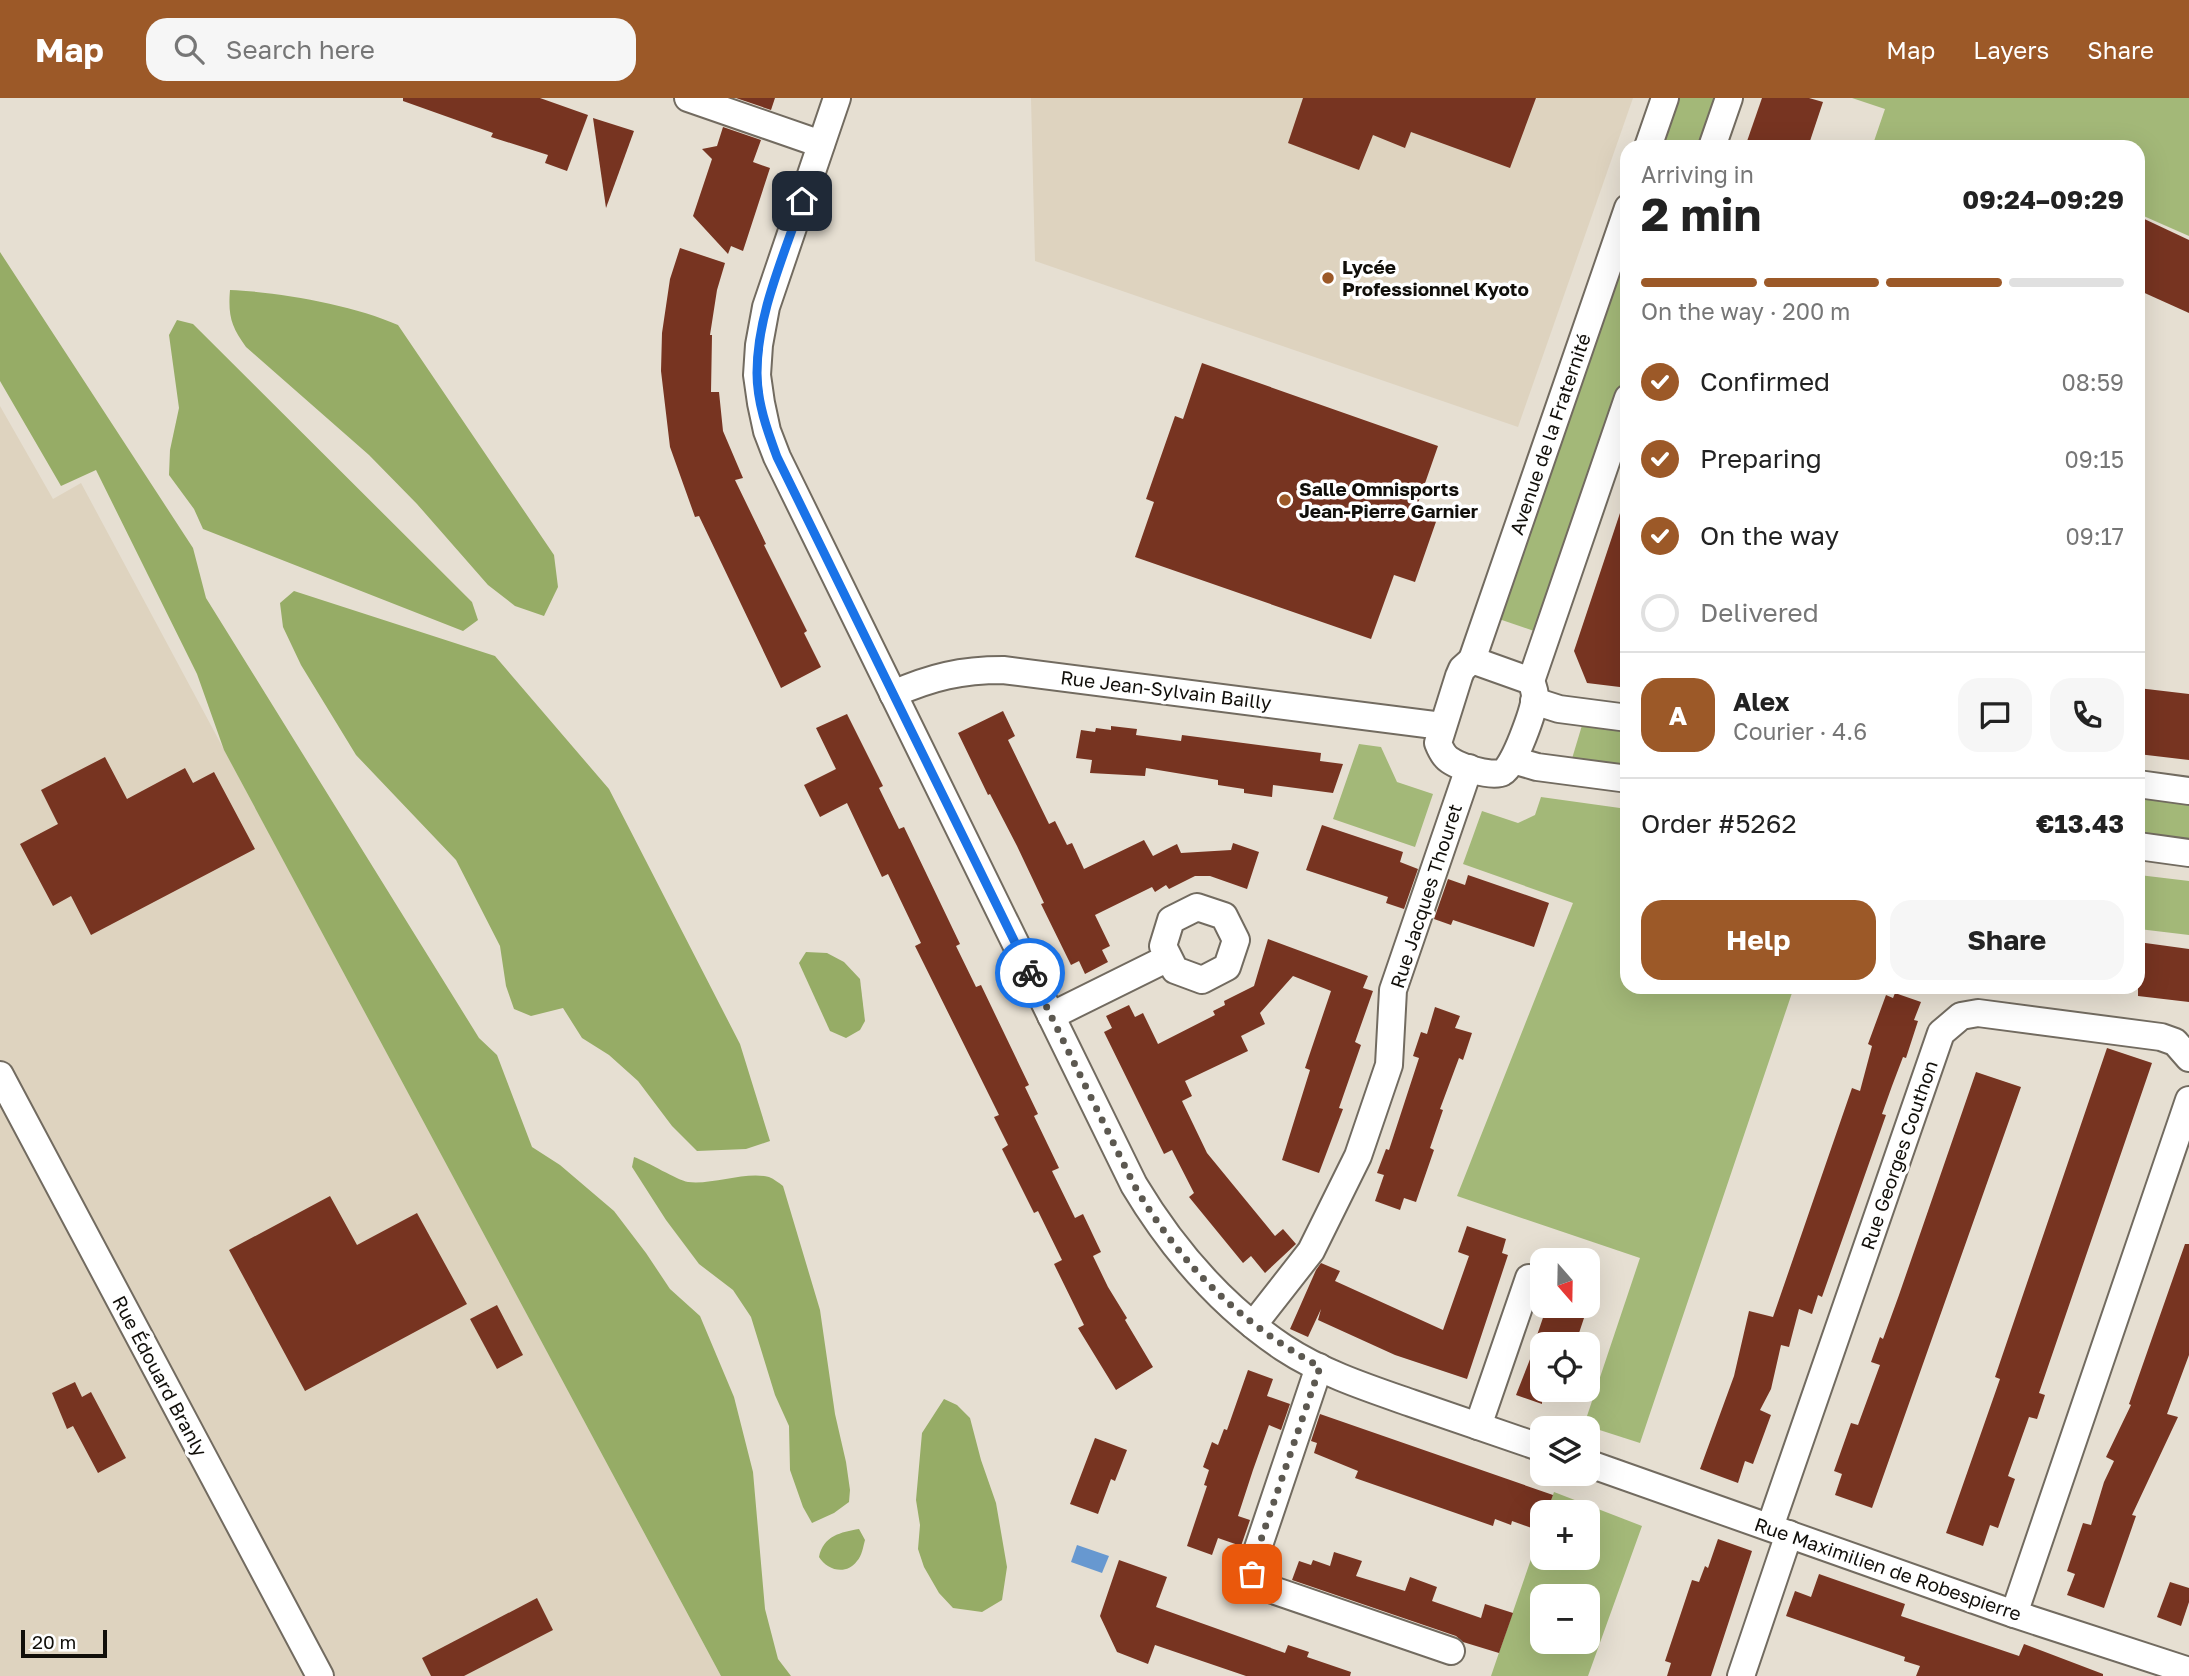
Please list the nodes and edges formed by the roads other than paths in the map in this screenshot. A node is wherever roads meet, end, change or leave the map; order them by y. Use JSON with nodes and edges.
{"nodes":[{"id":1,"x":688,"y":98,"type":"edge"},
{"id":2,"x":837,"y":98,"type":"edge"},
{"id":3,"x":1665,"y":98,"type":"edge"},
{"id":4,"x":1729,"y":98,"type":"edge"},
{"id":5,"x":1650,"y":140,"type":"edge"},
{"id":6,"x":1714,"y":140,"type":"edge"},
{"id":7,"x":821,"y":144,"type":"junction"},
{"id":8,"x":1620,"y":231,"type":"edge"},
{"id":9,"x":1620,"y":423,"type":"edge"},
{"id":10,"x":1472,"y":660,"type":"junction"},
{"id":11,"x":1533,"y":691,"type":"junction"},
{"id":12,"x":893,"y":694,"type":"junction"},
{"id":13,"x":1620,"y":717,"type":"edge"},
{"id":14,"x":1442,"y":726,"type":"junction"},
{"id":15,"x":1513,"y":760,"type":"junction"},
{"id":16,"x":1469,"y":768,"type":"junction"},
{"id":17,"x":1620,"y":778,"type":"edge"},
{"id":18,"x":2145,"y":785,"type":"edge"},
{"id":19,"x":2189,"y":790,"type":"edge"},
{"id":20,"x":2145,"y":847,"type":"edge"},
{"id":21,"x":2189,"y":853,"type":"edge"},
{"id":22,"x":1168,"y":958,"type":"dead end"},
{"id":23,"x":1051,"y":1016,"type":"junction"},
{"id":24,"x":2189,"y":1058,"type":"edge"},
{"id":25,"x":0,"y":1075,"type":"edge"},
{"id":26,"x":2189,"y":1100,"type":"edge"},
{"id":27,"x":1529,"y":1278,"type":"dead end"},
{"id":28,"x":1253,"y":1325,"type":"junction"},
{"id":29,"x":1320,"y":1367,"type":"junction"},
{"id":30,"x":1478,"y":1426,"type":"junction"},
{"id":31,"x":1530,"y":1444,"type":"edge"},
{"id":32,"x":1600,"y":1469,"type":"edge"},
{"id":33,"x":1779,"y":1531,"type":"junction"},
{"id":34,"x":2014,"y":1614,"type":"junction"},
{"id":35,"x":1451,"y":1651,"type":"dead end"},
{"id":36,"x":2154,"y":1668,"type":"edge"},
{"id":37,"x":2189,"y":1671,"type":"edge"},
{"id":38,"x":320,"y":1676,"type":"edge"},
{"id":39,"x":1741,"y":1676,"type":"edge"}],
"edges":[{"from":1,"to":7,"type":"street"},
{"from":2,"to":7,"type":"street"},
{"from":3,"to":5,"type":"street"},
{"from":4,"to":6,"type":"street"},
{"from":7,"to":12,"type":"street"},
{"from":8,"to":10,"type":"street","name":"Avenue de la Fraternité"},
{"from":9,"to":11,"type":"street"},
{"from":10,"to":11,"type":"street"},
{"from":10,"to":14,"type":"street"},
{"from":11,"to":13,"type":"street"},
{"from":11,"to":15,"type":"street"},
{"from":12,"to":14,"type":"street","name":"Rue Jean-Sylvain Bailly"},
{"from":12,"to":23,"type":"street"},
{"from":14,"to":16,"type":"street"},
{"from":15,"to":16,"type":"street"},
{"from":15,"to":17,"type":"street"},
{"from":16,"to":28,"type":"street","name":"Rue Jacques Thouret"},
{"from":18,"to":19,"type":"street"},
{"from":20,"to":21,"type":"street"},
{"from":22,"to":23,"type":"street"},
{"from":23,"to":28,"type":"street"},
{"from":24,"to":33,"type":"street","name":"Rue Georges Couthon"},
{"from":25,"to":38,"type":"street","name":"Rue Édouard Branly"},
{"from":26,"to":34,"type":"street"},
{"from":27,"to":30,"type":"street"},
{"from":28,"to":29,"type":"street"},
{"from":29,"to":30,"type":"street"},
{"from":29,"to":35,"type":"street"},
{"from":30,"to":31,"type":"street"},
{"from":32,"to":33,"type":"street","name":"Rue Maximilien de Robespierre"},
{"from":33,"to":34,"type":"street","name":"Rue Maximilien de Robespierre"},
{"from":33,"to":39,"type":"street","name":"Rue Georges Couthon"},
{"from":34,"to":36,"type":"street","name":"Rue Maximilien de Robespierre"},
{"from":36,"to":37,"type":"street","name":"Rue Maximilien de Robespierre"}]}
